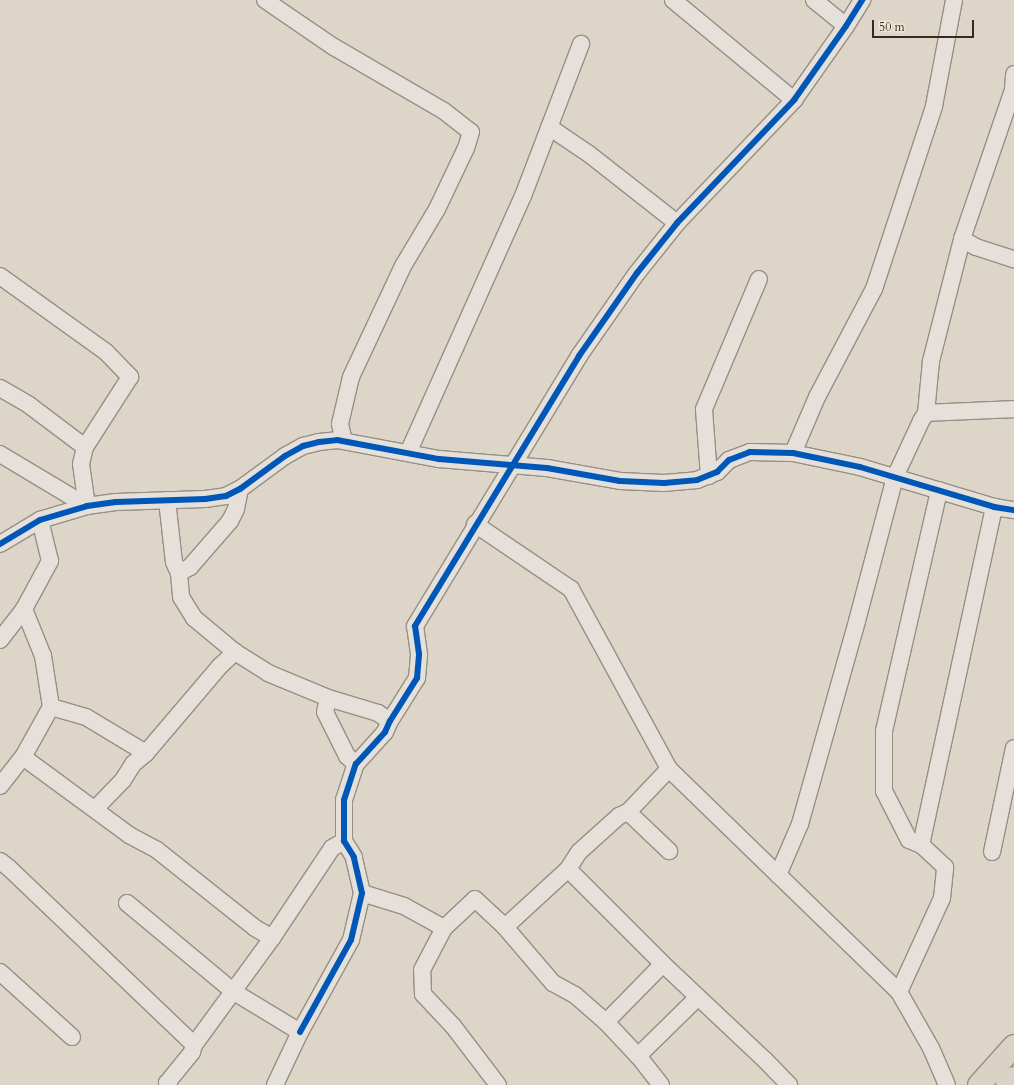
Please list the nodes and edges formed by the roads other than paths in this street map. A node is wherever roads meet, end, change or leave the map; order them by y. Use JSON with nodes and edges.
{"nodes":[{"id":1,"x":265,"y":0,"type":"edge"},
{"id":2,"x":673,"y":0,"type":"edge"},
{"id":3,"x":814,"y":0,"type":"edge"},
{"id":4,"x":862,"y":0,"type":"edge"},
{"id":5,"x":954,"y":0,"type":"edge"},
{"id":6,"x":846,"y":26,"type":"junction"},
{"id":7,"x":581,"y":44,"type":"dead end"},
{"id":8,"x":1014,"y":85,"type":"edge"},
{"id":9,"x":794,"y":100,"type":"junction"},
{"id":10,"x":549,"y":127,"type":"junction"},
{"id":11,"x":677,"y":223,"type":"junction"},
{"id":12,"x":962,"y":239,"type":"junction"},
{"id":13,"x":1014,"y":258,"type":"edge"},
{"id":14,"x":0,"y":276,"type":"edge"},
{"id":15,"x":759,"y":279,"type":"dead end"},
{"id":16,"x":0,"y":388,"type":"edge"},
{"id":17,"x":1014,"y":410,"type":"edge"},
{"id":18,"x":926,"y":413,"type":"junction"},
{"id":19,"x":344,"y":441,"type":"junction"},
{"id":20,"x":85,"y":447,"type":"junction"},
{"id":21,"x":408,"y":453,"type":"junction"},
{"id":22,"x":793,"y":453,"type":"junction"},
{"id":23,"x":0,"y":454,"type":"edge"},
{"id":24,"x":511,"y":466,"type":"junction"},
{"id":25,"x":709,"y":476,"type":"junction"},
{"id":26,"x":895,"y":477,"type":"junction"},
{"id":27,"x":240,"y":489,"type":"junction"},
{"id":28,"x":939,"y":490,"type":"junction"},
{"id":29,"x":167,"y":500,"type":"junction"},
{"id":30,"x":87,"y":506,"type":"junction"},
{"id":31,"x":994,"y":507,"type":"junction"},
{"id":32,"x":1014,"y":510,"type":"edge"},
{"id":33,"x":40,"y":520,"type":"junction"},
{"id":34,"x":476,"y":524,"type":"junction"},
{"id":35,"x":2,"y":539,"type":"edge"},
{"id":36,"x":179,"y":573,"type":"junction"},
{"id":37,"x":24,"y":609,"type":"junction"},
{"id":38,"x":0,"y":640,"type":"edge"},
{"id":39,"x":235,"y":652,"type":"junction"},
{"id":40,"x":328,"y":698,"type":"junction"},
{"id":41,"x":51,"y":706,"type":"junction"},
{"id":42,"x":390,"y":721,"type":"junction"},
{"id":43,"x":1014,"y":748,"type":"edge"},
{"id":44,"x":146,"y":753,"type":"junction"},
{"id":45,"x":23,"y":757,"type":"junction"},
{"id":46,"x":356,"y":764,"type":"junction"},
{"id":47,"x":669,"y":769,"type":"junction"},
{"id":48,"x":0,"y":786,"type":"edge"},
{"id":49,"x":95,"y":809,"type":"junction"},
{"id":50,"x":628,"y":812,"type":"junction"},
{"id":51,"x":344,"y":841,"type":"junction"},
{"id":52,"x":921,"y":845,"type":"junction"},
{"id":53,"x":669,"y":851,"type":"dead end"},
{"id":54,"x":992,"y":852,"type":"dead end"},
{"id":55,"x":0,"y":862,"type":"edge"},
{"id":56,"x":568,"y":869,"type":"junction"},
{"id":57,"x":778,"y":875,"type":"junction"},
{"id":58,"x":362,"y":893,"type":"junction"},
{"id":59,"x":126,"y":903,"type":"dead end"},
{"id":60,"x":505,"y":927,"type":"junction"},
{"id":61,"x":444,"y":928,"type":"junction"},
{"id":62,"x":272,"y":938,"type":"junction"},
{"id":63,"x":663,"y":964,"type":"junction"},
{"id":64,"x":0,"y":972,"type":"edge"},
{"id":65,"x":234,"y":992,"type":"junction"},
{"id":66,"x":899,"y":992,"type":"junction"},
{"id":67,"x":697,"y":998,"type":"junction"},
{"id":68,"x":606,"y":1022,"type":"junction"},
{"id":69,"x":300,"y":1032,"type":"junction"},
{"id":70,"x":72,"y":1037,"type":"dead end"},
{"id":71,"x":194,"y":1045,"type":"junction"},
{"id":72,"x":1014,"y":1046,"type":"edge"},
{"id":73,"x":638,"y":1056,"type":"junction"},
{"id":74,"x":1014,"y":1078,"type":"edge"},
{"id":75,"x":169,"y":1085,"type":"edge"},
{"id":76,"x":275,"y":1085,"type":"edge"},
{"id":77,"x":498,"y":1085,"type":"edge"},
{"id":78,"x":661,"y":1085,"type":"edge"},
{"id":79,"x":789,"y":1085,"type":"edge"},
{"id":80,"x":947,"y":1085,"type":"edge"},
{"id":81,"x":980,"y":1085,"type":"edge"},
{"id":82,"x":1007,"y":1085,"type":"edge"}],
"edges":[{"from":1,"to":19,"type":"street"},
{"from":2,"to":9,"type":"street"},
{"from":3,"to":6,"type":"street"},
{"from":4,"to":6,"type":"street"},
{"from":5,"to":22,"type":"street"},
{"from":6,"to":9,"type":"street"},
{"from":7,"to":10,"type":"street"},
{"from":8,"to":12,"type":"street"},
{"from":9,"to":11,"type":"street"},
{"from":10,"to":11,"type":"street"},
{"from":10,"to":21,"type":"street"},
{"from":11,"to":24,"type":"street"},
{"from":12,"to":13,"type":"street"},
{"from":12,"to":18,"type":"street"},
{"from":14,"to":20,"type":"street"},
{"from":15,"to":25,"type":"street"},
{"from":16,"to":20,"type":"street"},
{"from":17,"to":18,"type":"street"},
{"from":18,"to":26,"type":"street"},
{"from":19,"to":21,"type":"street"},
{"from":19,"to":27,"type":"street"},
{"from":20,"to":30,"type":"street"},
{"from":21,"to":24,"type":"street"},
{"from":22,"to":25,"type":"street"},
{"from":22,"to":26,"type":"street"},
{"from":23,"to":30,"type":"street"},
{"from":24,"to":25,"type":"street"},
{"from":24,"to":34,"type":"street"},
{"from":26,"to":28,"type":"street"},
{"from":26,"to":57,"type":"street"},
{"from":27,"to":29,"type":"street"},
{"from":27,"to":36,"type":"street"},
{"from":28,"to":31,"type":"street"},
{"from":28,"to":52,"type":"street"},
{"from":29,"to":30,"type":"street"},
{"from":29,"to":36,"type":"street"},
{"from":30,"to":33,"type":"street"},
{"from":31,"to":32,"type":"street"},
{"from":31,"to":52,"type":"street"},
{"from":33,"to":35,"type":"street"},
{"from":33,"to":37,"type":"street"},
{"from":34,"to":42,"type":"street"},
{"from":34,"to":47,"type":"street"},
{"from":36,"to":39,"type":"street"},
{"from":37,"to":38,"type":"street"},
{"from":37,"to":41,"type":"street"},
{"from":39,"to":40,"type":"street"},
{"from":39,"to":44,"type":"street"},
{"from":40,"to":42,"type":"street"},
{"from":40,"to":46,"type":"street"},
{"from":41,"to":44,"type":"street"},
{"from":41,"to":45,"type":"street"},
{"from":42,"to":46,"type":"street"},
{"from":43,"to":54,"type":"street"},
{"from":44,"to":49,"type":"street"},
{"from":45,"to":48,"type":"street"},
{"from":45,"to":49,"type":"street"},
{"from":46,"to":51,"type":"street"},
{"from":47,"to":50,"type":"street"},
{"from":47,"to":57,"type":"street"},
{"from":49,"to":62,"type":"street"},
{"from":50,"to":53,"type":"street"},
{"from":50,"to":56,"type":"street"},
{"from":51,"to":58,"type":"street"},
{"from":51,"to":62,"type":"street"},
{"from":52,"to":66,"type":"street"},
{"from":55,"to":71,"type":"street"},
{"from":56,"to":60,"type":"street"},
{"from":56,"to":63,"type":"street"},
{"from":57,"to":66,"type":"street"},
{"from":58,"to":61,"type":"street"},
{"from":58,"to":69,"type":"street"},
{"from":59,"to":65,"type":"street"},
{"from":60,"to":61,"type":"street"},
{"from":60,"to":68,"type":"street"},
{"from":61,"to":77,"type":"street"},
{"from":62,"to":65,"type":"street"},
{"from":63,"to":67,"type":"street"},
{"from":63,"to":68,"type":"street"},
{"from":64,"to":70,"type":"street"},
{"from":65,"to":69,"type":"street"},
{"from":65,"to":71,"type":"street"},
{"from":66,"to":80,"type":"street"},
{"from":67,"to":73,"type":"street"},
{"from":67,"to":79,"type":"street"},
{"from":68,"to":73,"type":"street"},
{"from":69,"to":76,"type":"street"},
{"from":71,"to":75,"type":"street"},
{"from":72,"to":81,"type":"highway"},
{"from":73,"to":78,"type":"street"},
{"from":74,"to":82,"type":"highway"}]}
